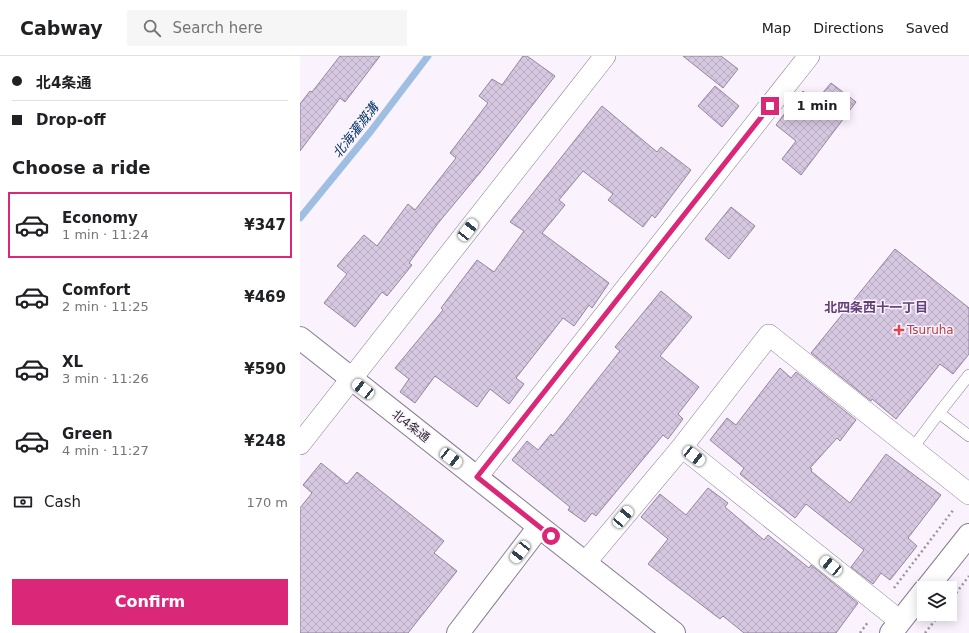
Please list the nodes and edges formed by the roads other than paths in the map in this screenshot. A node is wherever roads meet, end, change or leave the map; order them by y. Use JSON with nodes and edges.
{"nodes":[{"id":1,"x":604,"y":56,"type":"edge"},
{"id":2,"x":809,"y":56,"type":"edge"},
{"id":3,"x":300,"y":338,"type":"edge"},
{"id":4,"x":969,"y":375,"type":"edge"},
{"id":5,"x":350,"y":379,"type":"junction"},
{"id":6,"x":939,"y":413,"type":"junction"},
{"id":7,"x":969,"y":436,"type":"edge"},
{"id":8,"x":300,"y":444,"type":"edge"},
{"id":9,"x":682,"y":447,"type":"junction"},
{"id":10,"x":912,"y":449,"type":"junction"},
{"id":11,"x":477,"y":477,"type":"junction"},
{"id":12,"x":968,"y":493,"type":"edge"},
{"id":13,"x":539,"y":527,"type":"junction"},
{"id":14,"x":969,"y":535,"type":"edge"},
{"id":15,"x":585,"y":563,"type":"junction"},
{"id":16,"x":933,"y":581,"type":"edge"},
{"id":17,"x":917,"y":600,"type":"edge"},
{"id":18,"x":896,"y":627,"type":"edge"},
{"id":19,"x":458,"y":633,"type":"edge"},
{"id":20,"x":674,"y":633,"type":"edge"}],
"edges":[{"from":1,"to":5,"type":"street"},
{"from":2,"to":11,"type":"street"},
{"from":3,"to":5,"type":"street","name":"北4条通"},
{"from":4,"to":6,"type":"lane"},
{"from":5,"to":8,"type":"street"},
{"from":5,"to":11,"type":"street","name":"北4条通"},
{"from":6,"to":7,"type":"lane"},
{"from":6,"to":10,"type":"lane"},
{"from":9,"to":10,"type":"street"},
{"from":9,"to":15,"type":"street"},
{"from":9,"to":18,"type":"street"},
{"from":10,"to":12,"type":"street"},
{"from":11,"to":13,"type":"street","name":"北4条通"},
{"from":13,"to":15,"type":"street","name":"北4条通"},
{"from":13,"to":19,"type":"street"},
{"from":14,"to":16,"type":"street"},
{"from":15,"to":20,"type":"street","name":"北4条通"},
{"from":17,"to":18,"type":"street"}]}
